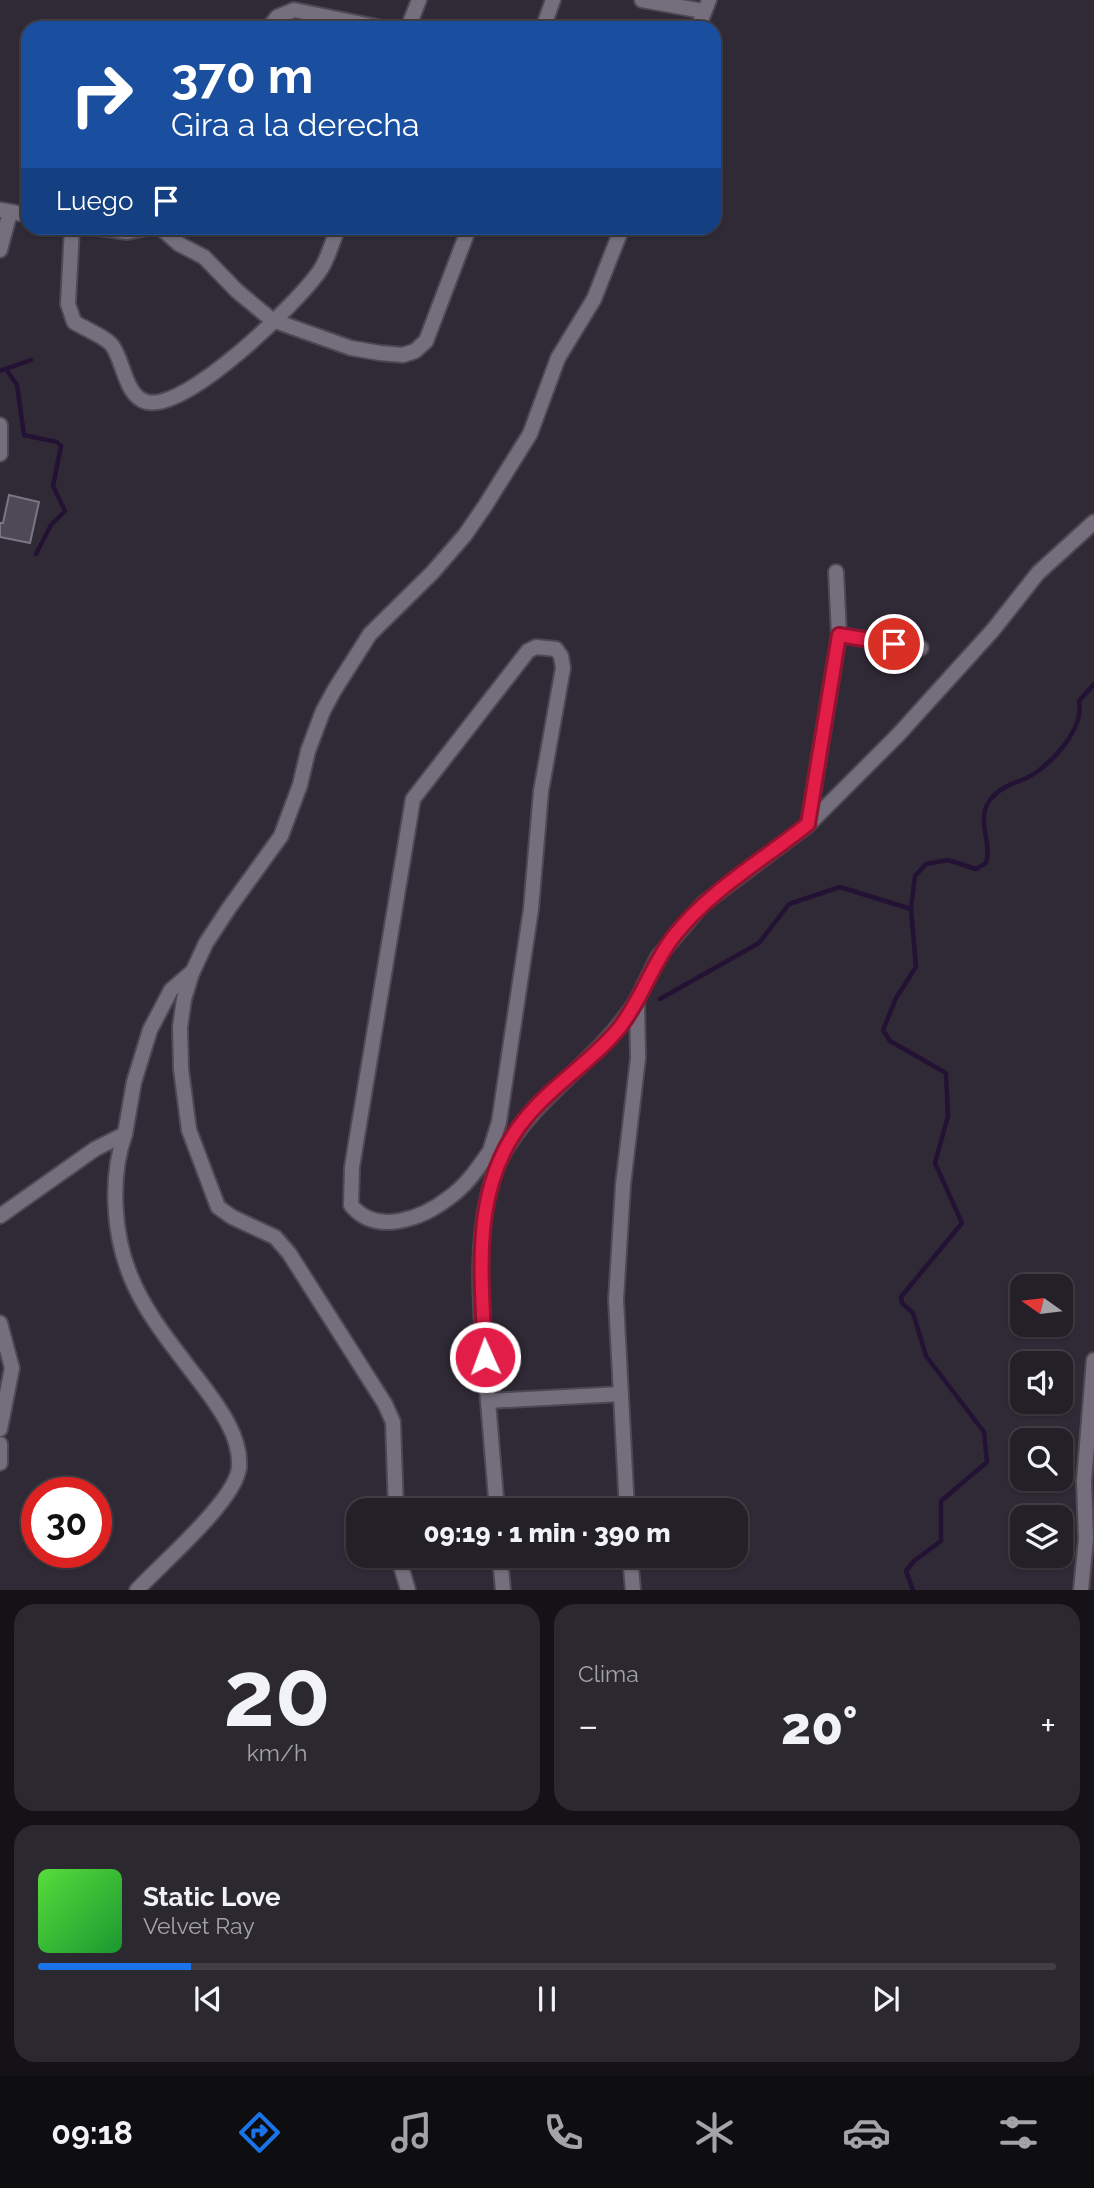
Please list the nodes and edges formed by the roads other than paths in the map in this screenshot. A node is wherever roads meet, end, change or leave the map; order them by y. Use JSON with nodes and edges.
{"nodes":[{"id":1,"x":419,"y":0,"type":"edge"},
{"id":2,"x":553,"y":0,"type":"edge"},
{"id":3,"x":642,"y":0,"type":"edge"},
{"id":4,"x":706,"y":6,"type":"edge"},
{"id":5,"x":274,"y":21,"type":"edge"},
{"id":6,"x":349,"y":21,"type":"edge"},
{"id":7,"x":411,"y":21,"type":"edge"},
{"id":8,"x":546,"y":21,"type":"edge"},
{"id":9,"x":5,"y":211,"type":"edge"},
{"id":10,"x":72,"y":235,"type":"edge"},
{"id":11,"x":169,"y":235,"type":"edge"},
{"id":12,"x":335,"y":235,"type":"edge"},
{"id":13,"x":466,"y":235,"type":"edge"},
{"id":14,"x":619,"y":235,"type":"edge"},
{"id":15,"x":0,"y":250,"type":"edge"},
{"id":16,"x":272,"y":320,"type":"junction"},
{"id":17,"x":0,"y":425,"type":"edge"},
{"id":18,"x":0,"y":454,"type":"edge"},
{"id":19,"x":1094,"y":522,"type":"edge"},
{"id":20,"x":836,"y":572,"type":"dead end"},
{"id":21,"x":839,"y":635,"type":"junction"},
{"id":22,"x":921,"y":648,"type":"dead end"},
{"id":23,"x":808,"y":824,"type":"junction"},
{"id":24,"x":193,"y":971,"type":"junction"},
{"id":25,"x":638,"y":1000,"type":"junction"},
{"id":26,"x":125,"y":1134,"type":"junction"},
{"id":27,"x":495,"y":1155,"type":"junction"},
{"id":28,"x":0,"y":1216,"type":"edge"},
{"id":29,"x":0,"y":1323,"type":"edge"},
{"id":30,"x":1094,"y":1360,"type":"edge"},
{"id":31,"x":621,"y":1394,"type":"junction"},
{"id":32,"x":488,"y":1401,"type":"junction"},
{"id":33,"x":0,"y":1429,"type":"edge"},
{"id":34,"x":0,"y":1444,"type":"edge"},
{"id":35,"x":0,"y":1463,"type":"edge"},
{"id":36,"x":396,"y":1498,"type":"edge"},
{"id":37,"x":496,"y":1498,"type":"edge"},
{"id":38,"x":626,"y":1498,"type":"edge"},
{"id":39,"x":402,"y":1568,"type":"edge"},
{"id":40,"x":501,"y":1568,"type":"edge"},
{"id":41,"x":631,"y":1568,"type":"edge"},
{"id":42,"x":137,"y":1590,"type":"edge"},
{"id":43,"x":408,"y":1590,"type":"edge"},
{"id":44,"x":503,"y":1590,"type":"edge"},
{"id":45,"x":632,"y":1590,"type":"edge"},
{"id":46,"x":1081,"y":1590,"type":"edge"}],
"edges":[{"from":1,"to":7,"type":"street"},
{"from":2,"to":8,"type":"street"},
{"from":3,"to":4,"type":"street"},
{"from":5,"to":6,"type":"street"},
{"from":9,"to":15,"type":"street"},
{"from":10,"to":16,"type":"street"},
{"from":11,"to":16,"type":"street"},
{"from":12,"to":16,"type":"street"},
{"from":13,"to":16,"type":"street"},
{"from":14,"to":24,"type":"street"},
{"from":17,"to":18,"type":"street"},
{"from":19,"to":23,"type":"street"},
{"from":20,"to":21,"type":"street"},
{"from":21,"to":22,"type":"street"},
{"from":21,"to":23,"type":"street"},
{"from":23,"to":25,"type":"street"},
{"from":24,"to":26,"type":"street"},
{"from":24,"to":36,"type":"street"},
{"from":25,"to":27,"type":"street"},
{"from":25,"to":31,"type":"street"},
{"from":26,"to":28,"type":"street"},
{"from":26,"to":42,"type":"street"},
{"from":27,"to":27,"type":"street"},
{"from":27,"to":32,"type":"street"},
{"from":29,"to":33,"type":"street"},
{"from":30,"to":46,"type":"street"},
{"from":31,"to":32,"type":"street"},
{"from":31,"to":38,"type":"street"},
{"from":32,"to":37,"type":"street"},
{"from":34,"to":35,"type":"street"},
{"from":39,"to":43,"type":"street"},
{"from":40,"to":44,"type":"street"},
{"from":41,"to":45,"type":"street"}]}
